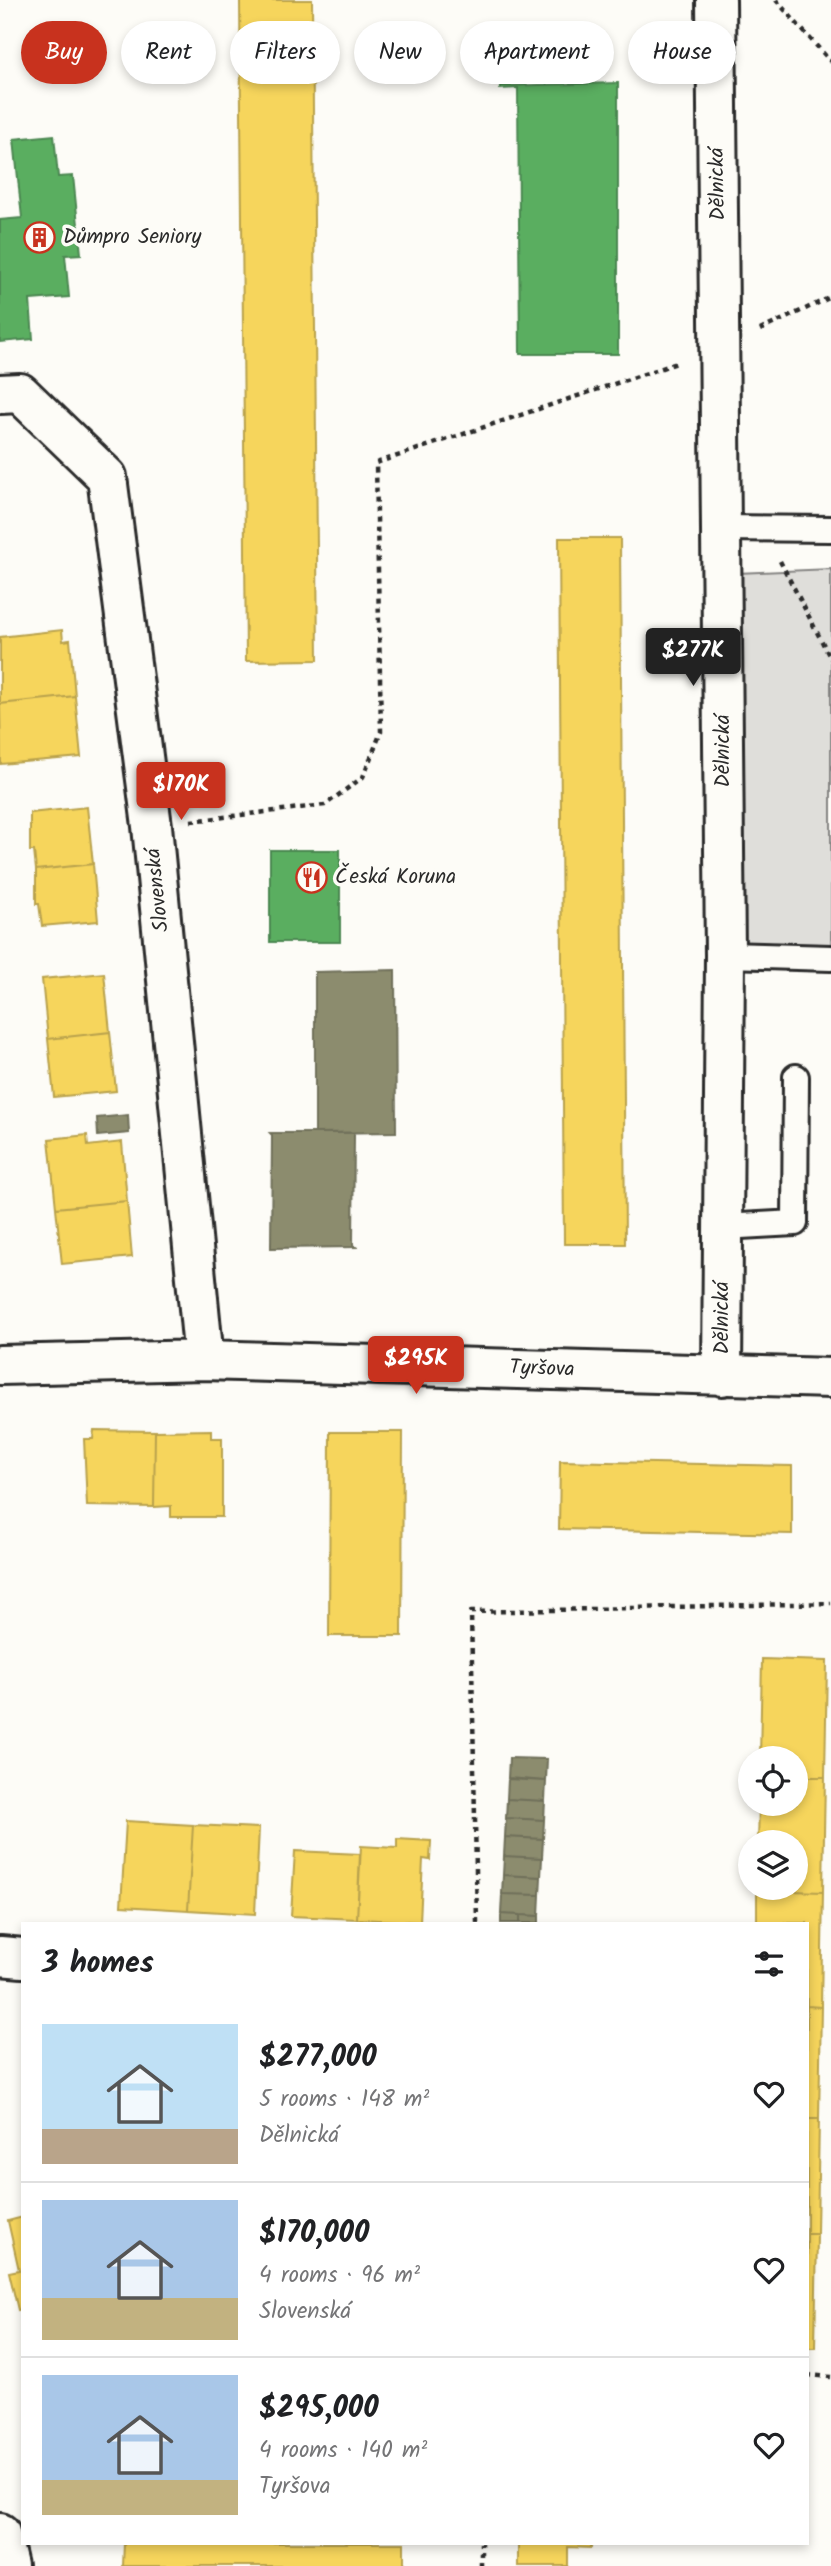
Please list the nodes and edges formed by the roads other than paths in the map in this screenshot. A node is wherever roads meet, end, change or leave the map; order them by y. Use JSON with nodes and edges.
{"nodes":[{"id":1,"x":716,"y":0,"type":"edge"},
{"id":2,"x":0,"y":394,"type":"edge"},
{"id":3,"x":722,"y":528,"type":"junction"},
{"id":4,"x":831,"y":530,"type":"edge"},
{"id":5,"x":725,"y":955,"type":"junction"},
{"id":6,"x":831,"y":958,"type":"edge"},
{"id":7,"x":796,"y":1077,"type":"dead end"},
{"id":8,"x":723,"y":1227,"type":"junction"},
{"id":9,"x":204,"y":1360,"type":"junction"},
{"id":10,"x":0,"y":1365,"type":"edge"},
{"id":11,"x":722,"y":1376,"type":"junction"},
{"id":12,"x":831,"y":1378,"type":"edge"},
{"id":13,"x":0,"y":1956,"type":"edge"},
{"id":14,"x":21,"y":1958,"type":"edge"},
{"id":15,"x":0,"y":2533,"type":"edge"},
{"id":16,"x":8,"y":2566,"type":"edge"}],
"edges":[{"from":1,"to":3,"type":"street","name":"Dělnická"},
{"from":2,"to":9,"type":"street","name":"Slovenská"},
{"from":3,"to":4,"type":"lane"},
{"from":3,"to":5,"type":"street","name":"Dělnická"},
{"from":5,"to":6,"type":"lane"},
{"from":5,"to":8,"type":"street","name":"Dělnická"},
{"from":7,"to":8,"type":"lane"},
{"from":8,"to":11,"type":"street","name":"Dělnická"},
{"from":9,"to":10,"type":"street","name":"Tyršova"},
{"from":9,"to":11,"type":"street","name":"Tyršova"},
{"from":11,"to":12,"type":"street","name":"Tyršova"},
{"from":13,"to":14,"type":"street"},
{"from":15,"to":16,"type":"street"}]}
